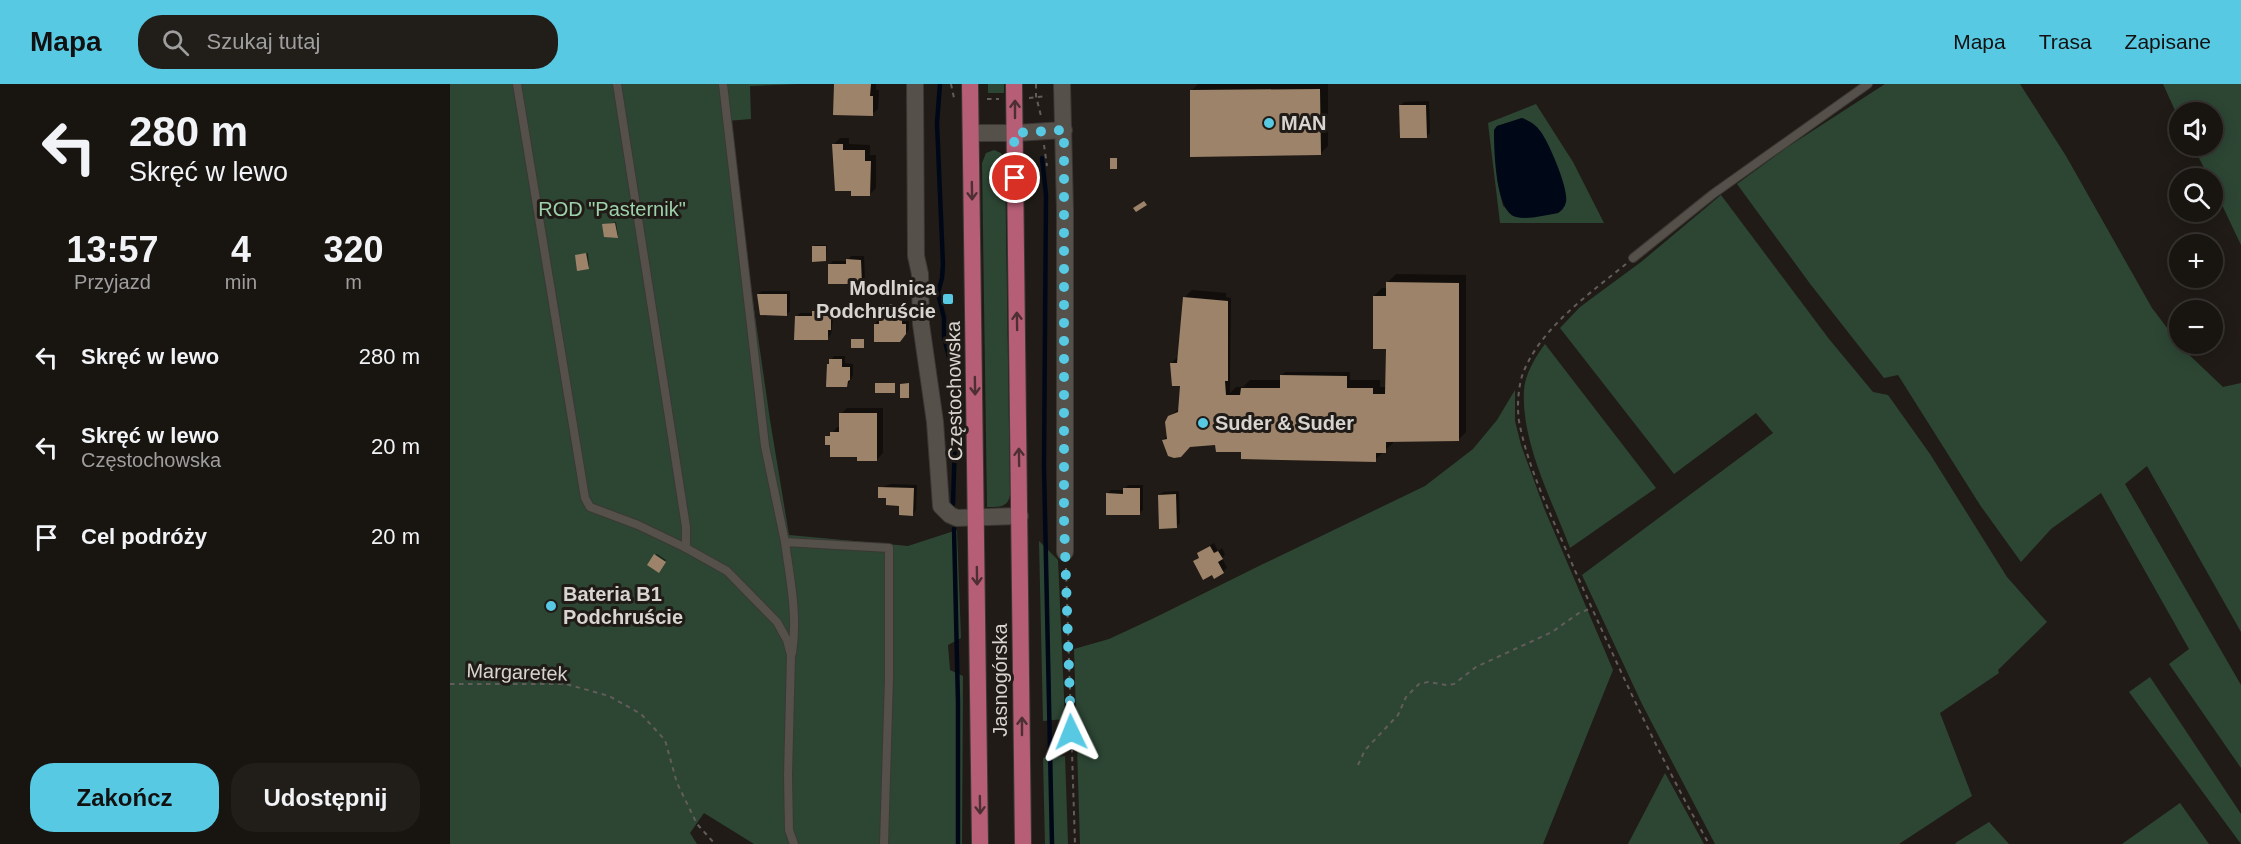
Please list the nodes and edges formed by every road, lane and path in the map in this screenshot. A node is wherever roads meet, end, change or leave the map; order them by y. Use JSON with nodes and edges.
{"nodes":[{"id":1,"x":517,"y":84,"type":"edge"},
{"id":2,"x":617,"y":84,"type":"edge"},
{"id":3,"x":723,"y":84,"type":"edge"},
{"id":4,"x":915,"y":84,"type":"edge"},
{"id":5,"x":951,"y":84,"type":"edge"},
{"id":6,"x":970,"y":84,"type":"edge"},
{"id":7,"x":1014,"y":84,"type":"edge"},
{"id":8,"x":1036,"y":84,"type":"edge"},
{"id":9,"x":1062,"y":84,"type":"edge"},
{"id":10,"x":1868,"y":84,"type":"edge"},
{"id":11,"x":951,"y":92,"type":"dead end"},
{"id":12,"x":1036,"y":96,"type":"dead end"},
{"id":13,"x":986,"y":99,"type":"dead end"},
{"id":14,"x":1006,"y":99,"type":"dead end"},
{"id":15,"x":1064,"y":130,"type":"junction"},
{"id":16,"x":971,"y":133,"type":"junction"},
{"id":17,"x":1014,"y":133,"type":"junction"},
{"id":18,"x":1633,"y":258,"type":"joint"},
{"id":19,"x":1020,"y":516,"type":"junction"},
{"id":20,"x":976,"y":518,"type":"junction"},
{"id":21,"x":785,"y":542,"type":"junction"},
{"id":22,"x":686,"y":548,"type":"junction"},
{"id":23,"x":1065,"y":552,"type":"joint"},
{"id":24,"x":1592,"y":608,"type":"junction"},
{"id":25,"x":791,"y":655,"type":"junction"},
{"id":26,"x":450,"y":684,"type":"edge"},
{"id":27,"x":1359,"y":765,"type":"dead end"},
{"id":28,"x":715,"y":844,"type":"edge"},
{"id":29,"x":794,"y":844,"type":"edge"},
{"id":30,"x":884,"y":844,"type":"edge"},
{"id":31,"x":980,"y":844,"type":"edge"},
{"id":32,"x":1023,"y":844,"type":"edge"},
{"id":33,"x":1075,"y":844,"type":"edge"},
{"id":34,"x":1709,"y":844,"type":"edge"}],
"edges":[{"from":1,"to":22,"type":"lane"},
{"from":2,"to":22,"type":"lane"},
{"from":3,"to":21,"type":"lane"},
{"from":4,"to":20,"type":"street"},
{"from":5,"to":11,"type":"path"},
{"from":6,"to":16,"type":"main road","name":"Częstochowska"},
{"from":17,"to":7,"type":"main road","one_way":true},
{"from":8,"to":12,"type":"path"},
{"from":9,"to":15,"type":"street"},
{"from":10,"to":18,"type":"lane"},
{"from":13,"to":14,"type":"path"},
{"from":15,"to":17,"type":"street"},
{"from":15,"to":23,"type":"street"},
{"from":16,"to":17,"type":"street"},
{"from":16,"to":20,"type":"main road","name":"Częstochowska","one_way":true},
{"from":19,"to":17,"type":"main road","one_way":true},
{"from":18,"to":24,"type":"path"},
{"from":19,"to":20,"type":"street"},
{"from":32,"to":19,"type":"main road","name":"Jasnogórska","one_way":true},
{"from":20,"to":31,"type":"main road","name":"Jasnogórska","one_way":true},
{"from":21,"to":25,"type":"lane"},
{"from":21,"to":30,"type":"lane"},
{"from":22,"to":25,"type":"lane"},
{"from":23,"to":33,"type":"path"},
{"from":24,"to":27,"type":"path"},
{"from":24,"to":34,"type":"path"},
{"from":25,"to":29,"type":"lane"},
{"from":26,"to":28,"type":"path","name":"Margaretek"}]}
